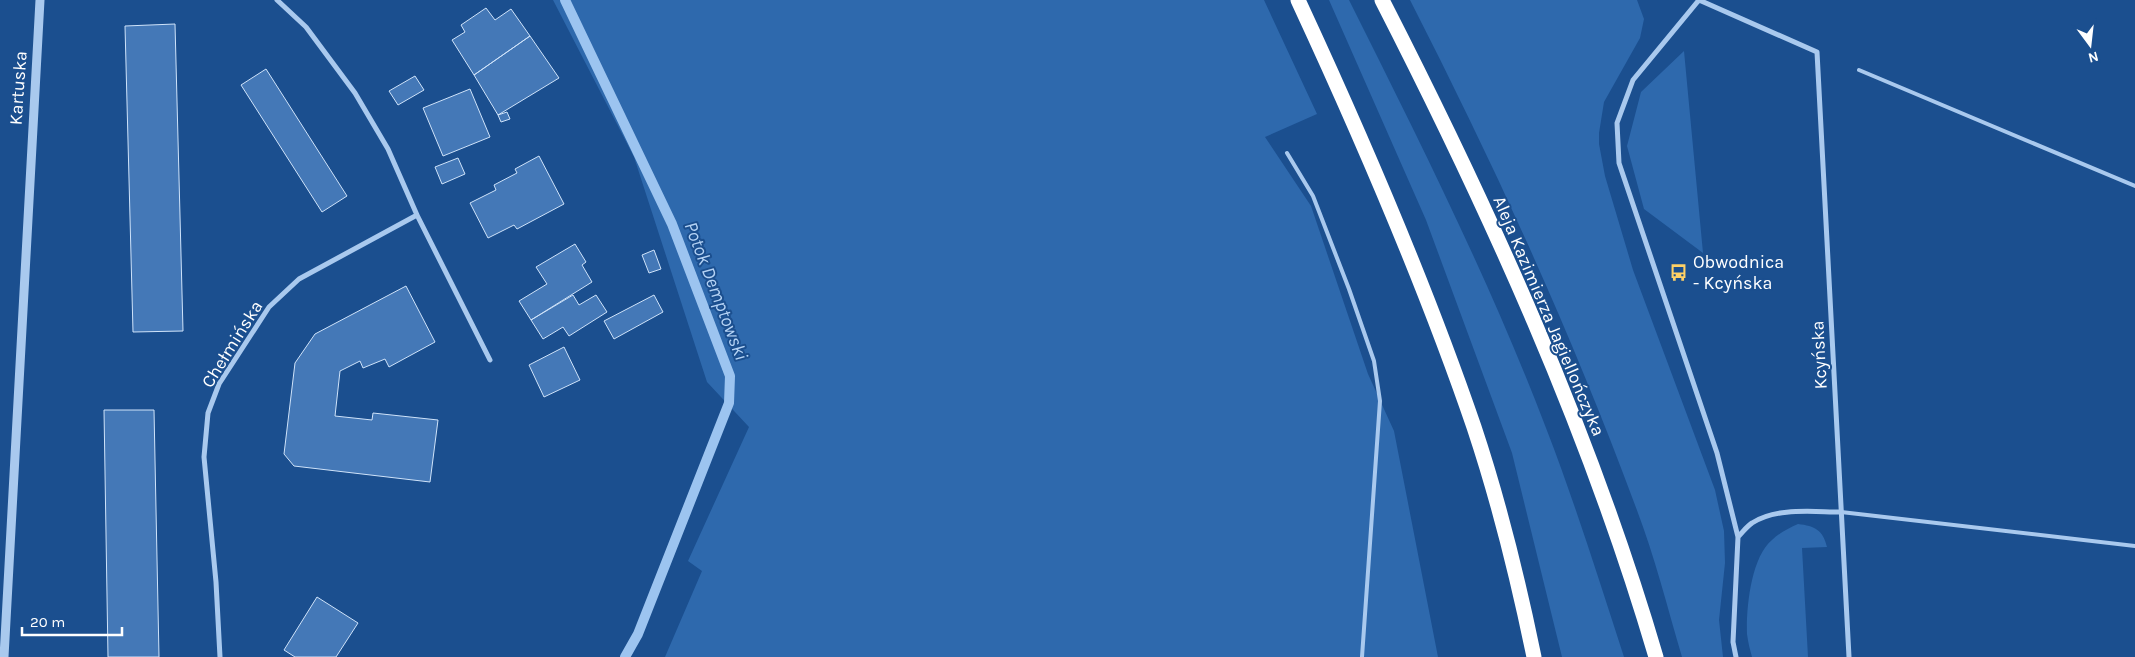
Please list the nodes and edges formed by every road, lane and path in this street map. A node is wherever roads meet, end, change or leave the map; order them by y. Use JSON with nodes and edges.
{"nodes":[{"id":1,"x":40,"y":0,"type":"edge"},
{"id":2,"x":277,"y":0,"type":"edge"},
{"id":3,"x":1298,"y":0,"type":"edge"},
{"id":4,"x":1382,"y":0,"type":"edge"},
{"id":5,"x":1699,"y":0,"type":"edge"},
{"id":6,"x":1859,"y":70,"type":"dead end"},
{"id":7,"x":1287,"y":153,"type":"dead end"},
{"id":8,"x":2135,"y":186,"type":"edge"},
{"id":9,"x":417,"y":215,"type":"junction"},
{"id":10,"x":490,"y":360,"type":"dead end"},
{"id":11,"x":1841,"y":512,"type":"junction"},
{"id":12,"x":1738,"y":537,"type":"junction"},
{"id":13,"x":2135,"y":546,"type":"edge"},
{"id":14,"x":4,"y":657,"type":"edge"},
{"id":15,"x":220,"y":657,"type":"edge"},
{"id":16,"x":1362,"y":657,"type":"edge"},
{"id":17,"x":1534,"y":657,"type":"edge"},
{"id":18,"x":1656,"y":657,"type":"edge"},
{"id":19,"x":1736,"y":657,"type":"edge"},
{"id":20,"x":1849,"y":657,"type":"edge"}],
"edges":[{"from":1,"to":14,"type":"street","name":"Kartuska"},
{"from":2,"to":9,"type":"street"},
{"from":3,"to":17,"type":"highway"},
{"from":4,"to":18,"type":"highway","name":"Aleja Kazimierza Jagiellończyka"},
{"from":5,"to":11,"type":"street","name":"Kcyńska"},
{"from":5,"to":12,"type":"street"},
{"from":6,"to":8,"type":"lane"},
{"from":7,"to":16,"type":"lane"},
{"from":9,"to":10,"type":"street"},
{"from":9,"to":15,"type":"street","name":"Chełmińska"},
{"from":11,"to":12,"type":"street"},
{"from":11,"to":13,"type":"lane"},
{"from":11,"to":20,"type":"street","name":"Kcyńska"},
{"from":12,"to":19,"type":"street"}]}
